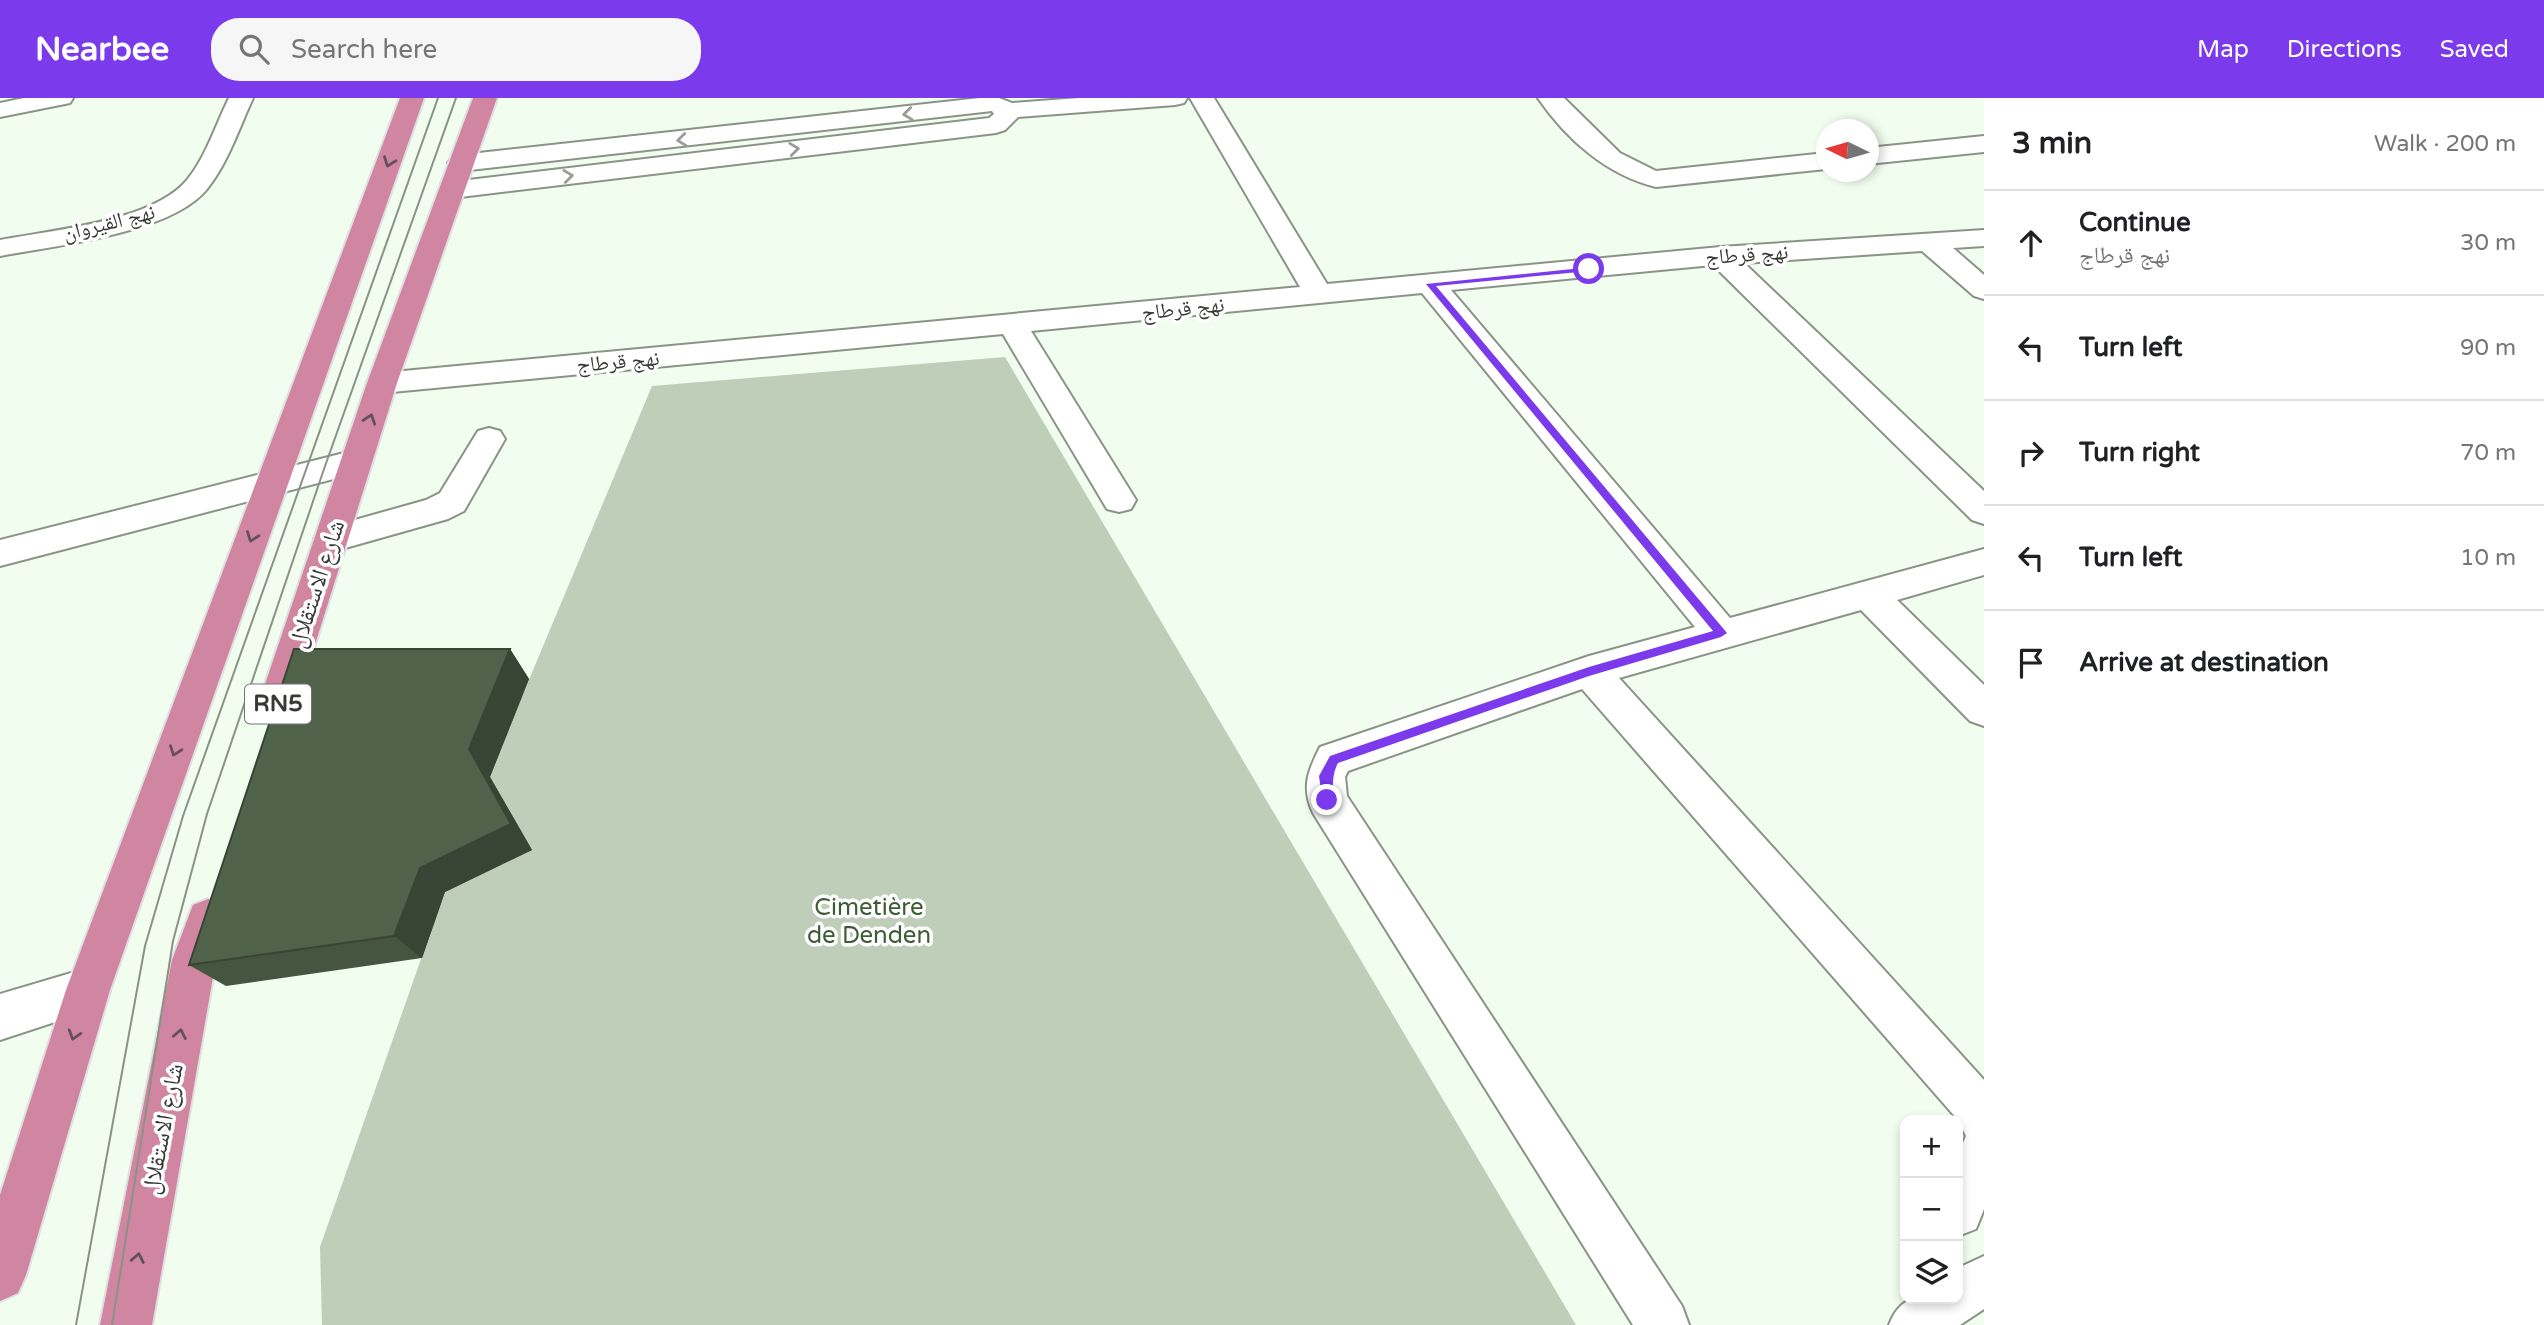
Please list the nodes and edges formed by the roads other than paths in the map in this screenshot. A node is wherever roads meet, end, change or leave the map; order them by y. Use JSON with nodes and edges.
{"nodes":[{"id":1,"x":61,"y":98,"type":"edge"},
{"id":2,"x":240,"y":98,"type":"edge"},
{"id":3,"x":412,"y":98,"type":"edge"},
{"id":4,"x":485,"y":98,"type":"edge"},
{"id":5,"x":1175,"y":98,"type":"edge"},
{"id":6,"x":1202,"y":98,"type":"edge"},
{"id":7,"x":1550,"y":98,"type":"edge"},
{"id":8,"x":0,"y":110,"type":"edge"},
{"id":9,"x":1984,"y":144,"type":"edge"},
{"id":10,"x":1879,"y":155,"type":"edge"},
{"id":11,"x":1816,"y":162,"type":"edge"},
{"id":12,"x":457,"y":177,"type":"junction"},
{"id":13,"x":1984,"y":237,"type":"edge"},
{"id":14,"x":1930,"y":243,"type":"junction"},
{"id":15,"x":0,"y":248,"type":"edge"},
{"id":16,"x":1720,"y":256,"type":"junction"},
{"id":17,"x":1430,"y":284,"type":"junction"},
{"id":18,"x":1984,"y":290,"type":"edge"},
{"id":19,"x":1319,"y":295,"type":"junction"},
{"id":20,"x":1013,"y":325,"type":"junction"},
{"id":21,"x":382,"y":383,"type":"junction"},
{"id":22,"x":489,"y":439,"type":"dead end"},
{"id":23,"x":356,"y":463,"type":"junction"},
{"id":24,"x":273,"y":481,"type":"junction"},
{"id":25,"x":1119,"y":500,"type":"dead end"},
{"id":26,"x":1984,"y":511,"type":"edge"},
{"id":27,"x":331,"y":539,"type":"junction"},
{"id":28,"x":0,"y":553,"type":"edge"},
{"id":29,"x":1984,"y":562,"type":"edge"},
{"id":30,"x":1867,"y":593,"type":"junction"},
{"id":31,"x":1721,"y":633,"type":"junction"},
{"id":32,"x":1589,"y":671,"type":"junction"},
{"id":33,"x":1984,"y":710,"type":"edge"},
{"id":34,"x":267,"y":736,"type":"edge"},
{"id":35,"x":220,"y":881,"type":"edge"},
{"id":36,"x":89,"y":990,"type":"junction"},
{"id":37,"x":0,"y":1017,"type":"edge"},
{"id":38,"x":1984,"y":1121,"type":"edge"},
{"id":39,"x":1984,"y":1150,"type":"edge"},
{"id":40,"x":1963,"y":1199,"type":"edge"},
{"id":41,"x":0,"y":1275,"type":"edge"},
{"id":42,"x":1942,"y":1304,"type":"edge"},
{"id":43,"x":126,"y":1325,"type":"edge"},
{"id":44,"x":1663,"y":1325,"type":"edge"},
{"id":45,"x":1915,"y":1325,"type":"edge"}],
"edges":[{"from":1,"to":8,"type":"street"},
{"from":2,"to":15,"type":"street","name":"نهج القيروان"},
{"from":3,"to":24,"type":"highway","one_way":true},
{"from":4,"to":12,"type":"highway","name":"شارع الاستقلال","number":"RN5"},
{"from":5,"to":12,"type":"street"},
{"from":6,"to":19,"type":"street"},
{"from":7,"to":11,"type":"street"},
{"from":9,"to":10,"type":"street"},
{"from":12,"to":21,"type":"highway","name":"شارع الاستقلال","number":"RN5"},
{"from":13,"to":14,"type":"street","name":"نهج قرطاج"},
{"from":14,"to":16,"type":"street","name":"نهج قرطاج"},
{"from":14,"to":18,"type":"street"},
{"from":16,"to":17,"type":"street","name":"نهج قرطاج"},
{"from":16,"to":26,"type":"street"},
{"from":17,"to":19,"type":"street","name":"نهج قرطاج"},
{"from":17,"to":31,"type":"street"},
{"from":19,"to":20,"type":"street","name":"نهج قرطاج"},
{"from":20,"to":21,"type":"street","name":"نهج قرطاج"},
{"from":20,"to":25,"type":"street"},
{"from":23,"to":21,"type":"highway","name":"شارع الاستقلال","number":"RN5","one_way":true},
{"from":22,"to":27,"type":"street"},
{"from":23,"to":24,"type":"street"},
{"from":23,"to":27,"type":"highway","name":"شارع الاستقلال","number":"RN5"},
{"from":24,"to":28,"type":"street"},
{"from":24,"to":36,"type":"highway","one_way":true},
{"from":27,"to":34,"type":"highway","name":"شارع الاستقلال","number":"RN5"},
{"from":29,"to":30,"type":"street"},
{"from":30,"to":31,"type":"street"},
{"from":30,"to":33,"type":"street"},
{"from":31,"to":32,"type":"street"},
{"from":32,"to":38,"type":"street"},
{"from":32,"to":44,"type":"street"},
{"from":43,"to":35,"type":"highway","name":"شارع الاستقلال","one_way":true},
{"from":36,"to":37,"type":"street"},
{"from":36,"to":41,"type":"highway","one_way":true},
{"from":39,"to":40,"type":"street"},
{"from":42,"to":45,"type":"street"}]}
